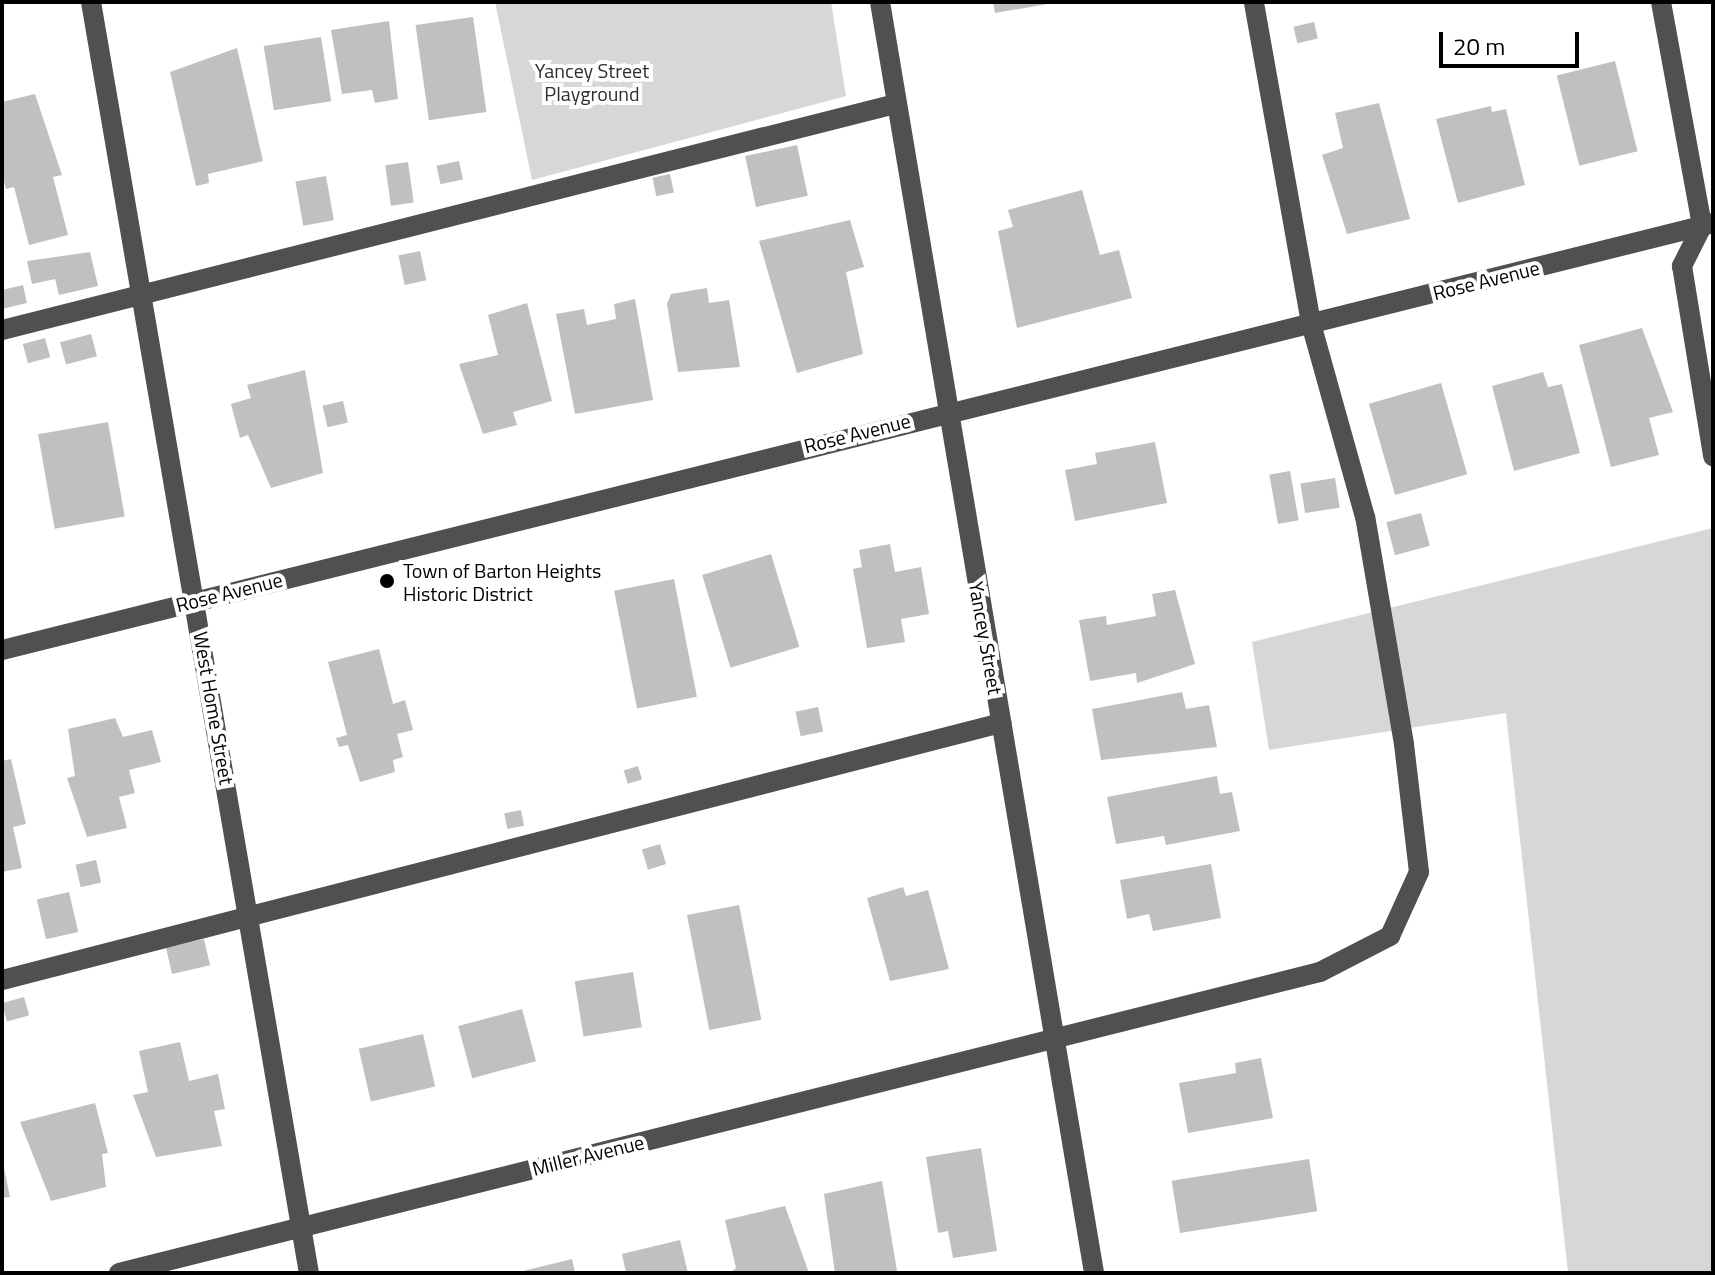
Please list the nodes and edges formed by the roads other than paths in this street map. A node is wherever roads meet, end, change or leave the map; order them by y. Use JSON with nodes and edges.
{"nodes":[{"id":1,"x":91,"y":2,"type":"edge"},
{"id":2,"x":880,"y":2,"type":"edge"},
{"id":3,"x":1254,"y":2,"type":"edge"},
{"id":4,"x":1661,"y":2,"type":"edge"},
{"id":5,"x":895,"y":104,"type":"junction"},
{"id":6,"x":1707,"y":224,"type":"edge"},
{"id":7,"x":142,"y":296,"type":"junction"},
{"id":8,"x":1311,"y":323,"type":"junction"},
{"id":9,"x":2,"y":330,"type":"edge"},
{"id":10,"x":947,"y":414,"type":"junction"},
{"id":11,"x":1713,"y":456,"type":"edge"},
{"id":12,"x":196,"y":601,"type":"junction"},
{"id":13,"x":2,"y":650,"type":"edge"},
{"id":14,"x":1001,"y":723,"type":"junction"},
{"id":15,"x":250,"y":919,"type":"junction"},
{"id":16,"x":2,"y":980,"type":"edge"},
{"id":17,"x":1057,"y":1037,"type":"junction"},
{"id":18,"x":302,"y":1226,"type":"junction"},
{"id":19,"x":119,"y":1273,"type":"edge"},
{"id":20,"x":309,"y":1273,"type":"edge"},
{"id":21,"x":1094,"y":1273,"type":"edge"}],
"edges":[{"from":1,"to":7,"type":"street","name":"West Home Street"},
{"from":2,"to":5,"type":"street","name":"Yancey Street"},
{"from":3,"to":8,"type":"street","name":"Miller Avenue"},
{"from":4,"to":6,"type":"street"},
{"from":5,"to":7,"type":"street"},
{"from":5,"to":10,"type":"street","name":"Yancey Street"},
{"from":6,"to":8,"type":"street","name":"Rose Avenue"},
{"from":6,"to":11,"type":"street"},
{"from":7,"to":9,"type":"street"},
{"from":7,"to":12,"type":"street","name":"West Home Street"},
{"from":8,"to":10,"type":"street","name":"Rose Avenue"},
{"from":8,"to":17,"type":"street","name":"Miller Avenue"},
{"from":10,"to":12,"type":"street","name":"Rose Avenue"},
{"from":10,"to":14,"type":"street","name":"Yancey Street"},
{"from":12,"to":13,"type":"street","name":"Rose Avenue"},
{"from":12,"to":15,"type":"street","name":"West Home Street"},
{"from":14,"to":15,"type":"street"},
{"from":14,"to":17,"type":"street","name":"Yancey Street"},
{"from":15,"to":16,"type":"street"},
{"from":15,"to":18,"type":"street","name":"West Home Street"},
{"from":17,"to":18,"type":"street","name":"Miller Avenue"},
{"from":17,"to":21,"type":"street","name":"Yancey Street"},
{"from":18,"to":19,"type":"street","name":"Miller Avenue"},
{"from":18,"to":20,"type":"street","name":"West Home Street"}]}
